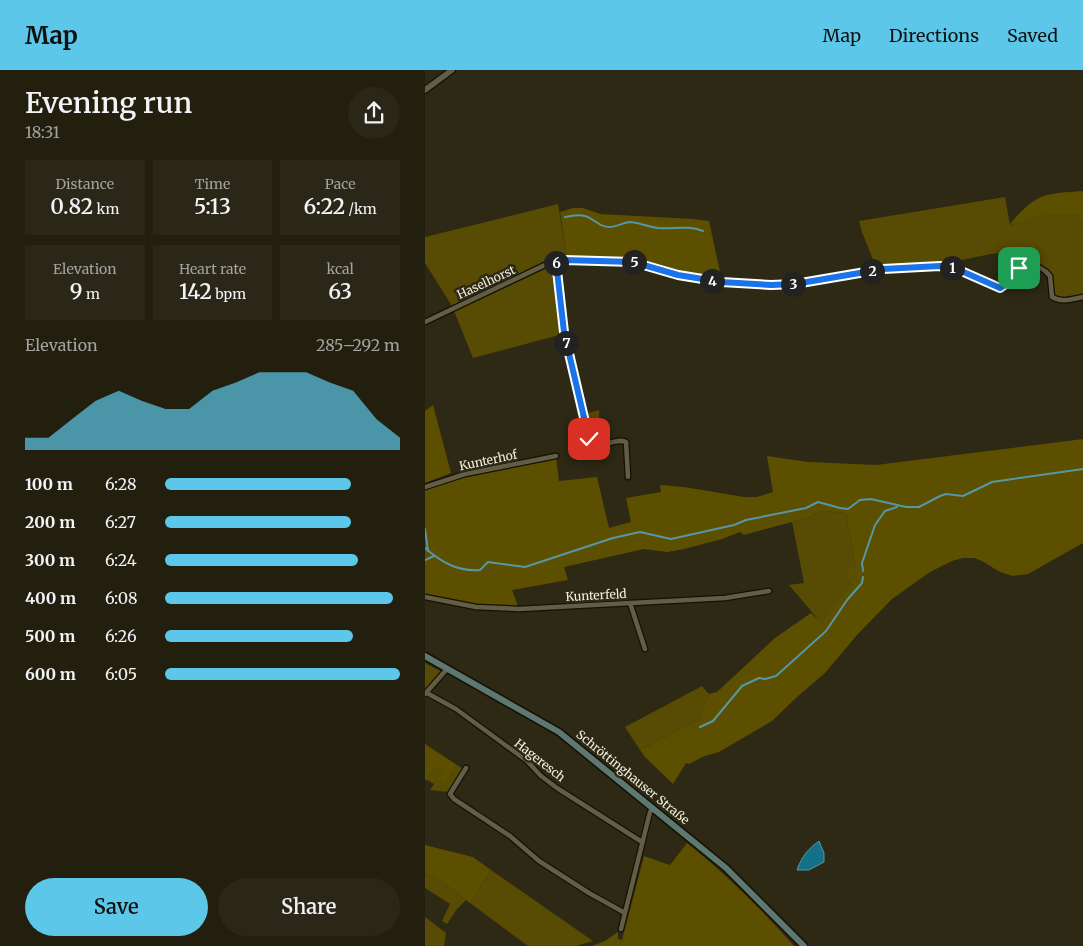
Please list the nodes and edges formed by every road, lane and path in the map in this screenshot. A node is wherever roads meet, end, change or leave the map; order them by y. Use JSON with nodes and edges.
{"nodes":[{"id":1,"x":452,"y":70,"type":"edge"},
{"id":2,"x":425,"y":90,"type":"edge"},
{"id":3,"x":556,"y":262,"type":"junction"},
{"id":4,"x":1083,"y":297,"type":"edge"},
{"id":5,"x":425,"y":322,"type":"edge"},
{"id":6,"x":556,"y":456,"type":"dead end"},
{"id":7,"x":628,"y":477,"type":"dead end"},
{"id":8,"x":425,"y":487,"type":"edge"},
{"id":9,"x":769,"y":591,"type":"dead end"},
{"id":10,"x":425,"y":597,"type":"edge"},
{"id":11,"x":630,"y":603,"type":"junction"},
{"id":12,"x":645,"y":650,"type":"dead end"},
{"id":13,"x":425,"y":656,"type":"edge"},
{"id":14,"x":447,"y":669,"type":"junction"},
{"id":15,"x":426,"y":694,"type":"edge"},
{"id":16,"x":466,"y":768,"type":"dead end"},
{"id":17,"x":653,"y":808,"type":"junction"},
{"id":18,"x":642,"y":842,"type":"junction"},
{"id":19,"x":625,"y":913,"type":"junction"},
{"id":20,"x":621,"y":929,"type":"dead end"},
{"id":21,"x":804,"y":946,"type":"edge"}],
"edges":[{"from":1,"to":2,"type":"street"},
{"from":3,"to":4,"type":"street","name":"Haselhorst"},
{"from":3,"to":5,"type":"street","name":"Haselhorst"},
{"from":3,"to":7,"type":"street"},
{"from":6,"to":8,"type":"street","name":"Kunterhof"},
{"from":9,"to":11,"type":"street","name":"Kunterfeld"},
{"from":10,"to":11,"type":"street","name":"Kunterfeld"},
{"from":11,"to":12,"type":"street"},
{"from":13,"to":14,"type":"main road","name":"Schröttinghauser Straße"},
{"from":14,"to":15,"type":"street","name":"Hageresch"},
{"from":14,"to":17,"type":"main road","name":"Schröttinghauser Straße"},
{"from":15,"to":18,"type":"street","name":"Hageresch"},
{"from":16,"to":19,"type":"street"},
{"from":17,"to":18,"type":"street"},
{"from":17,"to":21,"type":"main road","name":"Schröttinghauser Straße"},
{"from":18,"to":19,"type":"street"},
{"from":19,"to":20,"type":"street"}]}
